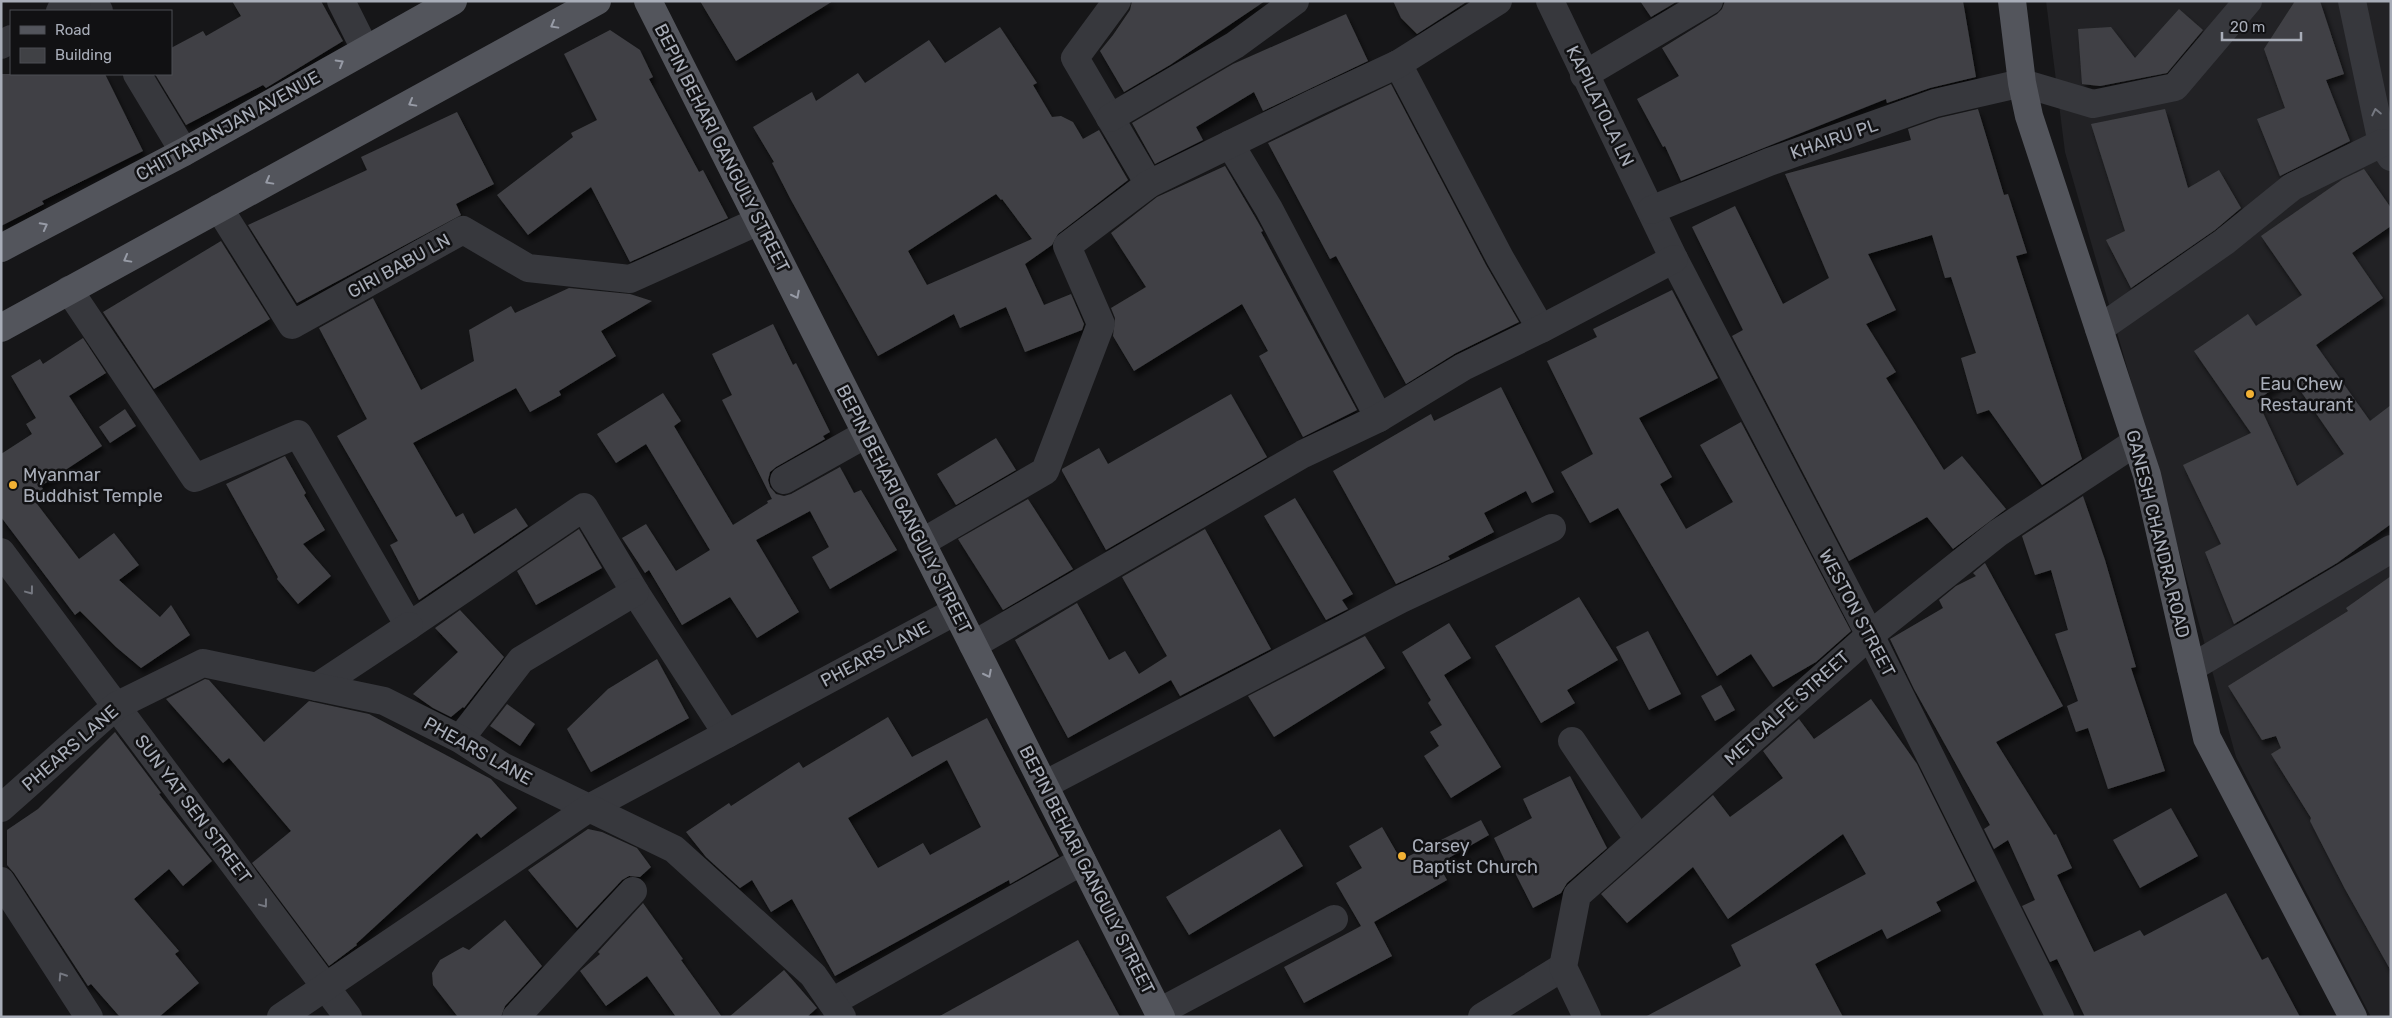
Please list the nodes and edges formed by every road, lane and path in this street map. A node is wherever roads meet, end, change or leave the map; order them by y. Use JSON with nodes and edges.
{"nodes":[{"id":1,"x":77,"y":1,"type":"edge"},
{"id":2,"x":341,"y":1,"type":"edge"},
{"id":3,"x":453,"y":1,"type":"edge"},
{"id":4,"x":597,"y":1,"type":"edge"},
{"id":5,"x":648,"y":1,"type":"edge"},
{"id":6,"x":1117,"y":1,"type":"edge"},
{"id":7,"x":1295,"y":1,"type":"edge"},
{"id":8,"x":1498,"y":1,"type":"edge"},
{"id":9,"x":1550,"y":1,"type":"edge"},
{"id":10,"x":1709,"y":1,"type":"edge"},
{"id":11,"x":2012,"y":1,"type":"edge"},
{"id":12,"x":2248,"y":1,"type":"edge"},
{"id":13,"x":2352,"y":1,"type":"edge"},
{"id":14,"x":62,"y":10,"type":"edge"},
{"id":15,"x":365,"y":49,"type":"junction"},
{"id":16,"x":1398,"y":64,"type":"junction"},
{"id":17,"x":138,"y":75,"type":"edge"},
{"id":18,"x":1584,"y":75,"type":"junction"},
{"id":19,"x":2022,"y":83,"type":"junction"},
{"id":20,"x":1110,"y":118,"type":"junction"},
{"id":21,"x":1230,"y":144,"type":"junction"},
{"id":22,"x":2386,"y":150,"type":"edge"},
{"id":23,"x":184,"y":152,"type":"junction"},
{"id":24,"x":1149,"y":184,"type":"junction"},
{"id":25,"x":219,"y":208,"type":"junction"},
{"id":26,"x":1652,"y":210,"type":"junction"},
{"id":27,"x":758,"y":221,"type":"junction"},
{"id":28,"x":1,"y":248,"type":"edge"},
{"id":29,"x":1674,"y":259,"type":"junction"},
{"id":30,"x":69,"y":290,"type":"junction"},
{"id":31,"x":1,"y":328,"type":"edge"},
{"id":32,"x":1541,"y":329,"type":"junction"},
{"id":33,"x":2099,"y":329,"type":"junction"},
{"id":34,"x":1379,"y":418,"type":"junction"},
{"id":35,"x":866,"y":434,"type":"junction"},
{"id":36,"x":2136,"y":442,"type":"junction"},
{"id":37,"x":784,"y":480,"type":"dead end"},
{"id":38,"x":1552,"y":528,"type":"dead end"},
{"id":39,"x":921,"y":543,"type":"junction"},
{"id":40,"x":2391,"y":549,"type":"edge"},
{"id":41,"x":1,"y":552,"type":"edge"},
{"id":42,"x":635,"y":592,"type":"junction"},
{"id":43,"x":956,"y":610,"type":"junction"},
{"id":44,"x":409,"y":626,"type":"junction"},
{"id":45,"x":1870,"y":635,"type":"junction"},
{"id":46,"x":973,"y":645,"type":"junction"},
{"id":47,"x":2191,"y":668,"type":"junction"},
{"id":48,"x":317,"y":687,"type":"junction"},
{"id":49,"x":116,"y":706,"type":"junction"},
{"id":50,"x":727,"y":734,"type":"junction"},
{"id":51,"x":460,"y":740,"type":"junction"},
{"id":52,"x":1572,"y":741,"type":"dead end"},
{"id":53,"x":1044,"y":785,"type":"junction"},
{"id":54,"x":1,"y":808,"type":"edge"},
{"id":55,"x":589,"y":808,"type":"junction"},
{"id":56,"x":1639,"y":840,"type":"junction"},
{"id":57,"x":1082,"y":861,"type":"junction"},
{"id":58,"x":1,"y":881,"type":"edge"},
{"id":59,"x":633,"y":891,"type":"dead end"},
{"id":60,"x":1334,"y":919,"type":"dead end"},
{"id":61,"x":1562,"y":967,"type":"junction"},
{"id":62,"x":326,"y":986,"type":"junction"},
{"id":63,"x":837,"y":1009,"type":"edge"},
{"id":64,"x":1160,"y":1014,"type":"edge"},
{"id":65,"x":88,"y":1016,"type":"edge"},
{"id":66,"x":282,"y":1017,"type":"edge"},
{"id":67,"x":348,"y":1017,"type":"edge"},
{"id":68,"x":516,"y":1017,"type":"edge"},
{"id":69,"x":1482,"y":1017,"type":"edge"},
{"id":70,"x":1587,"y":1017,"type":"edge"},
{"id":71,"x":2060,"y":1017,"type":"edge"},
{"id":72,"x":2353,"y":1017,"type":"edge"}],
"edges":[{"from":1,"to":14,"type":"street"},
{"from":2,"to":15,"type":"street"},
{"from":3,"to":15,"type":"main road","name":"CHITTARANJAN AVENUE"},
{"from":4,"to":25,"type":"main road","one_way":true},
{"from":5,"to":27,"type":"main road","name":"BEPIN BEHARI GANGULY STREET"},
{"from":6,"to":20,"type":"street"},
{"from":7,"to":20,"type":"street"},
{"from":8,"to":16,"type":"street"},
{"from":9,"to":18,"type":"street","name":"KAPILATOLA LN"},
{"from":10,"to":18,"type":"street"},
{"from":11,"to":19,"type":"main road","name":"GANESH CHANDRA ROAD"},
{"from":12,"to":19,"type":"street"},
{"from":22,"to":13,"type":"street","one_way":true},
{"from":23,"to":15,"type":"main road","name":"CHITTARANJAN AVENUE","one_way":true},
{"from":16,"to":21,"type":"street"},
{"from":16,"to":32,"type":"street"},
{"from":17,"to":23,"type":"street"},
{"from":18,"to":26,"type":"street","name":"KAPILATOLA LN"},
{"from":19,"to":26,"type":"street","name":"KHAIRU PL"},
{"from":19,"to":33,"type":"main road","name":"GANESH CHANDRA ROAD"},
{"from":20,"to":24,"type":"street"},
{"from":21,"to":24,"type":"street"},
{"from":21,"to":34,"type":"street"},
{"from":22,"to":33,"type":"street"},
{"from":28,"to":23,"type":"main road","name":"CHITTARANJAN AVENUE","one_way":true},
{"from":24,"to":39,"type":"street"},
{"from":25,"to":27,"type":"street","name":"GIRI BABU LN"},
{"from":25,"to":30,"type":"main road","one_way":true},
{"from":26,"to":29,"type":"street","name":"WESTON STREET"},
{"from":27,"to":35,"type":"main road","name":"BEPIN BEHARI GANGULY STREET","one_way":true},
{"from":29,"to":32,"type":"street"},
{"from":29,"to":45,"type":"street","name":"WESTON STREET"},
{"from":30,"to":31,"type":"main road"},
{"from":30,"to":44,"type":"street"},
{"from":32,"to":34,"type":"street"},
{"from":33,"to":36,"type":"main road","name":"GANESH CHANDRA ROAD"},
{"from":34,"to":46,"type":"street"},
{"from":35,"to":37,"type":"street"},
{"from":35,"to":39,"type":"main road","name":"BEPIN BEHARI GANGULY STREET"},
{"from":36,"to":45,"type":"street","name":"METCALFE STREET"},
{"from":36,"to":47,"type":"main road","name":"GANESH CHANDRA ROAD"},
{"from":38,"to":53,"type":"street"},
{"from":39,"to":43,"type":"main road","name":"BEPIN BEHARI GANGULY STREET"},
{"from":40,"to":47,"type":"street"},
{"from":41,"to":49,"type":"street","name":"SUN YAT SEN STREET","one_way":true},
{"from":42,"to":44,"type":"street"},
{"from":42,"to":50,"type":"street"},
{"from":42,"to":51,"type":"street"},
{"from":43,"to":46,"type":"main road","name":"BEPIN BEHARI GANGULY STREET"},
{"from":43,"to":50,"type":"street","name":"PHEARS LANE"},
{"from":44,"to":48,"type":"street"},
{"from":45,"to":56,"type":"street","name":"METCALFE STREET"},
{"from":45,"to":71,"type":"street","name":"WESTON STREET"},
{"from":46,"to":53,"type":"main road","name":"BEPIN BEHARI GANGULY STREET","one_way":true},
{"from":47,"to":72,"type":"main road","name":"GANESH CHANDRA ROAD"},
{"from":48,"to":49,"type":"street","name":"PHEARS LANE"},
{"from":48,"to":51,"type":"street","name":"PHEARS LANE"},
{"from":49,"to":54,"type":"street","name":"PHEARS LANE"},
{"from":49,"to":62,"type":"street","name":"SUN YAT SEN STREET","one_way":true},
{"from":50,"to":55,"type":"street","name":"PHEARS LANE"},
{"from":51,"to":55,"type":"street","name":"PHEARS LANE"},
{"from":52,"to":56,"type":"street"},
{"from":53,"to":57,"type":"main road","name":"BEPIN BEHARI GANGULY STREET"},
{"from":55,"to":62,"type":"street"},
{"from":55,"to":63,"type":"street"},
{"from":56,"to":61,"type":"street","name":"METCALFE STREET"},
{"from":57,"to":63,"type":"street"},
{"from":57,"to":64,"type":"main road","name":"BEPIN BEHARI GANGULY STREET"},
{"from":65,"to":58,"type":"street","one_way":true},
{"from":59,"to":68,"type":"street"},
{"from":60,"to":64,"type":"street"},
{"from":61,"to":69,"type":"street"},
{"from":61,"to":70,"type":"street"},
{"from":62,"to":66,"type":"street"},
{"from":62,"to":67,"type":"street","name":"SUN YAT SEN STREET"}]}
